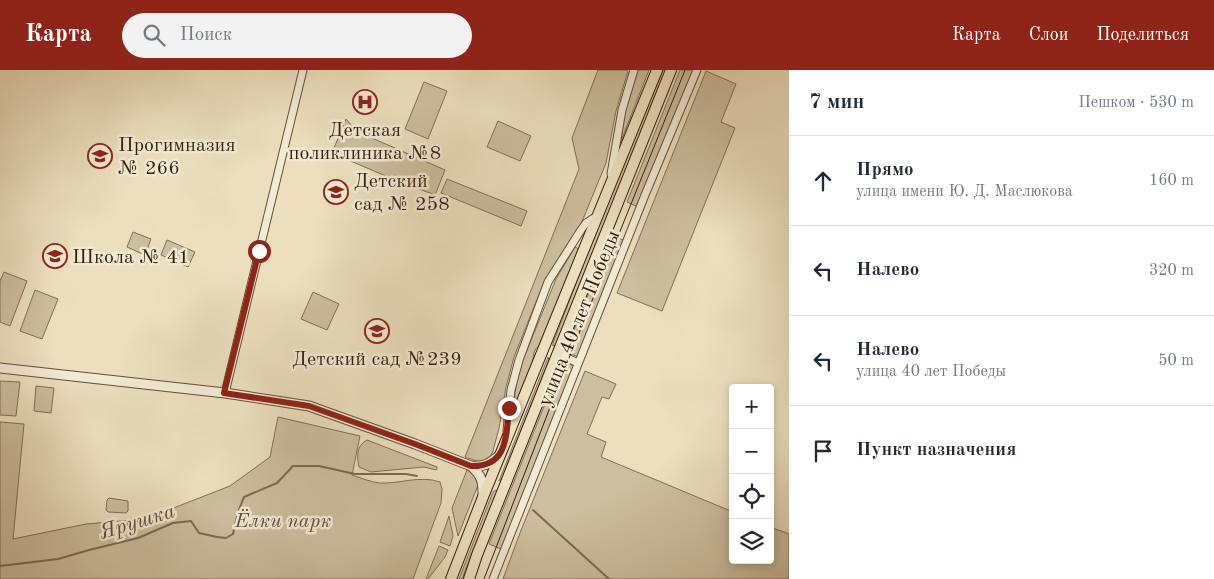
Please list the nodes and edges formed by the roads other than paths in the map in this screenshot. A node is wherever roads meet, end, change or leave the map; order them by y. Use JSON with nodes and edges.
{"nodes":[{"id":1,"x":303,"y":70,"type":"edge"},
{"id":2,"x":634,"y":70,"type":"edge"},
{"id":3,"x":657,"y":70,"type":"edge"},
{"id":4,"x":671,"y":70,"type":"edge"},
{"id":5,"x":697,"y":70,"type":"edge"},
{"id":6,"x":608,"y":190,"type":"junction"},
{"id":7,"x":598,"y":216,"type":"junction"},
{"id":8,"x":544,"y":348,"type":"junction"},
{"id":9,"x":557,"y":353,"type":"junction"},
{"id":10,"x":578,"y":363,"type":"junction"},
{"id":11,"x":0,"y":368,"type":"edge"},
{"id":12,"x":224,"y":393,"type":"junction"},
{"id":13,"x":506,"y":441,"type":"junction"},
{"id":14,"x":500,"y":454,"type":"junction"},
{"id":15,"x":471,"y":466,"type":"junction"},
{"id":16,"x":489,"y":481,"type":"junction"},
{"id":17,"x":504,"y":488,"type":"junction"},
{"id":18,"x":483,"y":497,"type":"junction"},
{"id":19,"x":454,"y":568,"type":"junction"},
{"id":20,"x":447,"y":579,"type":"edge"},
{"id":21,"x":451,"y":579,"type":"edge"},
{"id":22,"x":469,"y":579,"type":"edge"},
{"id":23,"x":493,"y":579,"type":"edge"}],
"edges":[{"from":1,"to":12,"type":"street"},
{"from":2,"to":6,"type":"street","name":"улица 40 лет Победы"},
{"from":3,"to":6,"type":"main road","name":"улица 40 лет Победы"},
{"from":4,"to":9,"type":"main road","name":"улица 40 лет Победы"},
{"from":5,"to":10,"type":"street","name":"улица 40 лет Победы"},
{"from":6,"to":7,"type":"main road","name":"улица 40 лет Победы"},
{"from":7,"to":8,"type":"main road","name":"улица 40 лет Победы"},
{"from":7,"to":13,"type":"street","name":"улица 40 лет Победы"},
{"from":8,"to":9,"type":"main road"},
{"from":8,"to":13,"type":"main road","name":"улица 40 лет Победы"},
{"from":9,"to":10,"type":"street"},
{"from":9,"to":17,"type":"main road","name":"улица 40 лет Победы"},
{"from":10,"to":23,"type":"street","name":"улица 40 лет Победы"},
{"from":11,"to":12,"type":"street"},
{"from":12,"to":15,"type":"street"},
{"from":13,"to":14,"type":"main road","name":"улица 40 лет Победы"},
{"from":14,"to":15,"type":"street"},
{"from":14,"to":16,"type":"main road","name":"улица 40 лет Победы"},
{"from":15,"to":18,"type":"street"},
{"from":16,"to":17,"type":"main road"},
{"from":16,"to":18,"type":"main road","name":"улица 40 лет Победы"},
{"from":17,"to":22,"type":"main road","name":"улица 40 лет Победы"},
{"from":18,"to":19,"type":"main road","name":"улица 40 лет Победы"},
{"from":19,"to":20,"type":"street","name":"улица 40 лет Победы"},
{"from":19,"to":21,"type":"main road","name":"улица 40 лет Победы"}]}
